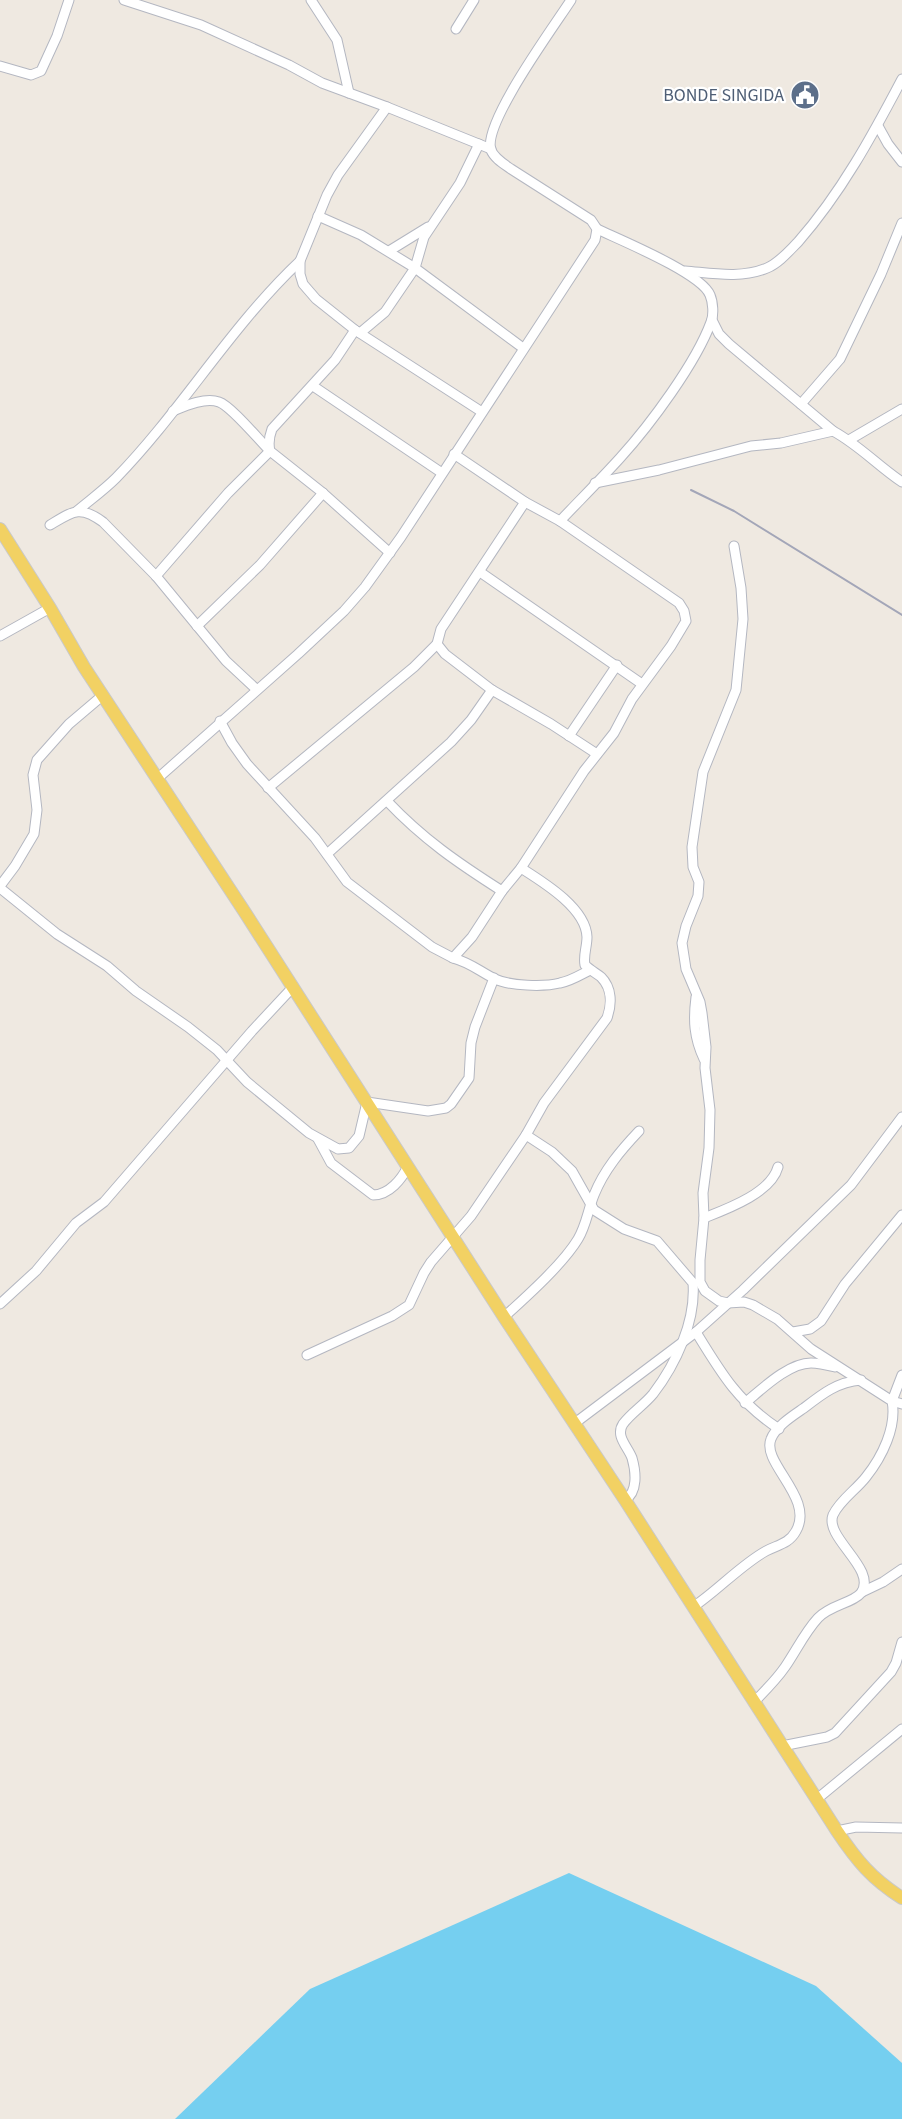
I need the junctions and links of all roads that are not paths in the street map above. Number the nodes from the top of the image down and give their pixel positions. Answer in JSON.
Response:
{"nodes":[{"id":1,"x":69,"y":0,"type":"edge"},
{"id":2,"x":124,"y":0,"type":"edge"},
{"id":3,"x":311,"y":0,"type":"edge"},
{"id":4,"x":474,"y":0,"type":"edge"},
{"id":5,"x":571,"y":0,"type":"edge"},
{"id":6,"x":456,"y":29,"type":"dead end"},
{"id":7,"x":0,"y":66,"type":"edge"},
{"id":8,"x":902,"y":79,"type":"edge"},
{"id":9,"x":349,"y":93,"type":"junction"},
{"id":10,"x":387,"y":107,"type":"junction"},
{"id":11,"x":878,"y":126,"type":"junction"},
{"id":12,"x":479,"y":144,"type":"junction"},
{"id":13,"x":491,"y":149,"type":"junction"},
{"id":14,"x":902,"y":162,"type":"edge"},
{"id":15,"x":318,"y":216,"type":"junction"},
{"id":16,"x":902,"y":223,"type":"edge"},
{"id":17,"x":431,"y":225,"type":"junction"},
{"id":18,"x":597,"y":229,"type":"junction"},
{"id":19,"x":389,"y":251,"type":"junction"},
{"id":20,"x":300,"y":261,"type":"junction"},
{"id":21,"x":416,"y":268,"type":"junction"},
{"id":22,"x":685,"y":272,"type":"junction"},
{"id":23,"x":712,"y":320,"type":"junction"},
{"id":24,"x":358,"y":331,"type":"junction"},
{"id":25,"x":523,"y":348,"type":"junction"},
{"id":26,"x":313,"y":386,"type":"junction"},
{"id":27,"x":801,"y":404,"type":"junction"},
{"id":28,"x":902,"y":409,"type":"edge"},
{"id":29,"x":170,"y":412,"type":"junction"},
{"id":30,"x":482,"y":412,"type":"junction"},
{"id":31,"x":833,"y":431,"type":"junction"},
{"id":32,"x":849,"y":440,"type":"junction"},
{"id":33,"x":270,"y":452,"type":"junction"},
{"id":34,"x":454,"y":454,"type":"junction"},
{"id":35,"x":442,"y":473,"type":"junction"},
{"id":36,"x":902,"y":482,"type":"edge"},
{"id":37,"x":595,"y":483,"type":"junction"},
{"id":38,"x":323,"y":493,"type":"junction"},
{"id":39,"x":525,"y":502,"type":"junction"},
{"id":40,"x":77,"y":511,"type":"junction"},
{"id":41,"x":560,"y":521,"type":"junction"},
{"id":42,"x":50,"y":525,"type":"dead end"},
{"id":43,"x":0,"y":529,"type":"edge"},
{"id":44,"x":734,"y":546,"type":"dead end"},
{"id":45,"x":390,"y":553,"type":"junction"},
{"id":46,"x":480,"y":572,"type":"junction"},
{"id":47,"x":156,"y":576,"type":"junction"},
{"id":48,"x":50,"y":608,"type":"junction"},
{"id":49,"x":197,"y":626,"type":"junction"},
{"id":50,"x":0,"y":635,"type":"edge"},
{"id":51,"x":436,"y":644,"type":"junction"},
{"id":52,"x":617,"y":665,"type":"junction"},
{"id":53,"x":642,"y":684,"type":"junction"},
{"id":54,"x":256,"y":689,"type":"junction"},
{"id":55,"x":492,"y":690,"type":"junction"},
{"id":56,"x":102,"y":696,"type":"junction"},
{"id":57,"x":220,"y":721,"type":"junction"},
{"id":58,"x":570,"y":736,"type":"junction"},
{"id":59,"x":597,"y":754,"type":"junction"},
{"id":60,"x":157,"y":780,"type":"junction"},
{"id":61,"x":268,"y":788,"type":"junction"},
{"id":62,"x":387,"y":801,"type":"junction"},
{"id":63,"x":327,"y":854,"type":"junction"},
{"id":64,"x":521,"y":868,"type":"junction"},
{"id":65,"x":0,"y":887,"type":"edge"},
{"id":66,"x":502,"y":891,"type":"junction"},
{"id":67,"x":453,"y":958,"type":"junction"},
{"id":68,"x":590,"y":970,"type":"junction"},
{"id":69,"x":494,"y":978,"type":"junction"},
{"id":70,"x":293,"y":987,"type":"junction"},
{"id":71,"x":226,"y":1060,"type":"junction"},
{"id":72,"x":367,"y":1102,"type":"junction"},
{"id":73,"x":902,"y":1117,"type":"edge"},
{"id":74,"x":639,"y":1131,"type":"dead end"},
{"id":75,"x":526,"y":1135,"type":"junction"},
{"id":76,"x":318,"y":1139,"type":"junction"},
{"id":77,"x":408,"y":1166,"type":"junction"},
{"id":78,"x":778,"y":1167,"type":"dead end"},
{"id":79,"x":590,"y":1205,"type":"junction"},
{"id":80,"x":902,"y":1215,"type":"edge"},
{"id":81,"x":704,"y":1218,"type":"junction"},
{"id":82,"x":453,"y":1237,"type":"junction"},
{"id":83,"x":728,"y":1303,"type":"junction"},
{"id":84,"x":0,"y":1304,"type":"edge"},
{"id":85,"x":504,"y":1317,"type":"junction"},
{"id":86,"x":696,"y":1332,"type":"junction"},
{"id":87,"x":793,"y":1332,"type":"junction"},
{"id":88,"x":680,"y":1344,"type":"junction"},
{"id":89,"x":307,"y":1355,"type":"dead end"},
{"id":90,"x":846,"y":1370,"type":"junction"},
{"id":91,"x":902,"y":1375,"type":"edge"},
{"id":92,"x":861,"y":1380,"type":"junction"},
{"id":93,"x":897,"y":1403,"type":"edge"},
{"id":94,"x":745,"y":1404,"type":"junction"},
{"id":95,"x":574,"y":1423,"type":"junction"},
{"id":96,"x":779,"y":1428,"type":"junction"},
{"id":97,"x":625,"y":1500,"type":"junction"},
{"id":98,"x":902,"y":1569,"type":"edge"},
{"id":99,"x":862,"y":1592,"type":"junction"},
{"id":100,"x":693,"y":1607,"type":"junction"},
{"id":101,"x":902,"y":1642,"type":"edge"},
{"id":102,"x":754,"y":1702,"type":"junction"},
{"id":103,"x":902,"y":1729,"type":"edge"},
{"id":104,"x":782,"y":1746,"type":"junction"},
{"id":105,"x":816,"y":1799,"type":"junction"},
{"id":106,"x":902,"y":1828,"type":"edge"},
{"id":107,"x":837,"y":1831,"type":"junction"},
{"id":108,"x":902,"y":1898,"type":"edge"}],
"edges":[{"from":1,"to":7,"type":"street"},
{"from":2,"to":9,"type":"street"},
{"from":3,"to":9,"type":"street"},
{"from":4,"to":6,"type":"street"},
{"from":5,"to":13,"type":"street"},
{"from":8,"to":11,"type":"street"},
{"from":9,"to":10,"type":"street"},
{"from":10,"to":12,"type":"street"},
{"from":10,"to":15,"type":"street"},
{"from":11,"to":14,"type":"street"},
{"from":11,"to":22,"type":"street"},
{"from":12,"to":13,"type":"street"},
{"from":12,"to":17,"type":"street"},
{"from":13,"to":18,"type":"street"},
{"from":15,"to":19,"type":"street"},
{"from":15,"to":20,"type":"street"},
{"from":16,"to":27,"type":"street"},
{"from":17,"to":19,"type":"street"},
{"from":17,"to":21,"type":"street"},
{"from":18,"to":22,"type":"street"},
{"from":18,"to":25,"type":"street"},
{"from":19,"to":21,"type":"street"},
{"from":20,"to":24,"type":"street"},
{"from":20,"to":29,"type":"street"},
{"from":21,"to":24,"type":"street"},
{"from":21,"to":25,"type":"street"},
{"from":22,"to":23,"type":"street"},
{"from":23,"to":27,"type":"street"},
{"from":23,"to":37,"type":"street"},
{"from":24,"to":26,"type":"street"},
{"from":24,"to":30,"type":"street"},
{"from":25,"to":30,"type":"street"},
{"from":26,"to":33,"type":"street"},
{"from":26,"to":35,"type":"street"},
{"from":27,"to":31,"type":"street"},
{"from":28,"to":32,"type":"street"},
{"from":29,"to":33,"type":"street"},
{"from":29,"to":40,"type":"street"},
{"from":30,"to":34,"type":"street"},
{"from":31,"to":32,"type":"street"},
{"from":31,"to":37,"type":"street"},
{"from":32,"to":36,"type":"street"},
{"from":33,"to":38,"type":"street"},
{"from":33,"to":47,"type":"street"},
{"from":34,"to":35,"type":"street"},
{"from":34,"to":39,"type":"street"},
{"from":35,"to":45,"type":"street"},
{"from":37,"to":41,"type":"street"},
{"from":38,"to":45,"type":"street"},
{"from":38,"to":49,"type":"street"},
{"from":39,"to":41,"type":"street"},
{"from":39,"to":46,"type":"street"},
{"from":40,"to":42,"type":"street"},
{"from":40,"to":47,"type":"street"},
{"from":41,"to":53,"type":"street"},
{"from":43,"to":48,"type":"main road"},
{"from":44,"to":81,"type":"street"},
{"from":45,"to":54,"type":"street"},
{"from":46,"to":51,"type":"street"},
{"from":46,"to":52,"type":"street"},
{"from":47,"to":49,"type":"street"},
{"from":48,"to":50,"type":"street"},
{"from":48,"to":56,"type":"main road"},
{"from":49,"to":54,"type":"street"},
{"from":51,"to":55,"type":"street"},
{"from":51,"to":61,"type":"street"},
{"from":52,"to":53,"type":"street"},
{"from":52,"to":58,"type":"street"},
{"from":53,"to":59,"type":"street"},
{"from":54,"to":57,"type":"street"},
{"from":55,"to":58,"type":"street"},
{"from":55,"to":62,"type":"street"},
{"from":56,"to":60,"type":"main road"},
{"from":56,"to":65,"type":"street"},
{"from":57,"to":60,"type":"street"},
{"from":57,"to":61,"type":"street"},
{"from":58,"to":59,"type":"street"},
{"from":59,"to":64,"type":"street"},
{"from":60,"to":70,"type":"main road"},
{"from":61,"to":63,"type":"street"},
{"from":62,"to":63,"type":"street"},
{"from":62,"to":66,"type":"street"},
{"from":63,"to":67,"type":"street"},
{"from":64,"to":66,"type":"street"},
{"from":64,"to":68,"type":"street"},
{"from":65,"to":71,"type":"street"},
{"from":66,"to":67,"type":"street"},
{"from":67,"to":69,"type":"street"},
{"from":68,"to":69,"type":"street"},
{"from":68,"to":75,"type":"street"},
{"from":69,"to":72,"type":"street"},
{"from":70,"to":71,"type":"street"},
{"from":70,"to":72,"type":"main road"},
{"from":71,"to":76,"type":"street"},
{"from":71,"to":84,"type":"street"},
{"from":72,"to":76,"type":"street"},
{"from":72,"to":77,"type":"main road"},
{"from":73,"to":83,"type":"street"},
{"from":74,"to":79,"type":"street"},
{"from":75,"to":79,"type":"street"},
{"from":75,"to":82,"type":"street"},
{"from":76,"to":77,"type":"street"},
{"from":77,"to":82,"type":"main road"},
{"from":78,"to":81,"type":"street"},
{"from":79,"to":85,"type":"street"},
{"from":79,"to":88,"type":"street"},
{"from":80,"to":87,"type":"street"},
{"from":81,"to":83,"type":"street"},
{"from":82,"to":85,"type":"main road"},
{"from":82,"to":89,"type":"street"},
{"from":83,"to":86,"type":"street"},
{"from":83,"to":87,"type":"street"},
{"from":85,"to":95,"type":"main road"},
{"from":86,"to":88,"type":"street"},
{"from":86,"to":94,"type":"street"},
{"from":87,"to":90,"type":"street"},
{"from":88,"to":95,"type":"street"},
{"from":88,"to":97,"type":"street"},
{"from":90,"to":92,"type":"street"},
{"from":90,"to":94,"type":"street"},
{"from":91,"to":93,"type":"street"},
{"from":92,"to":93,"type":"street"},
{"from":92,"to":96,"type":"street"},
{"from":93,"to":99,"type":"street"},
{"from":94,"to":96,"type":"street"},
{"from":95,"to":97,"type":"main road"},
{"from":96,"to":100,"type":"street"},
{"from":97,"to":100,"type":"main road"},
{"from":98,"to":99,"type":"street"},
{"from":99,"to":102,"type":"street"},
{"from":100,"to":102,"type":"main road"},
{"from":101,"to":104,"type":"street"},
{"from":102,"to":104,"type":"main road"},
{"from":103,"to":105,"type":"street"},
{"from":104,"to":105,"type":"main road"},
{"from":105,"to":107,"type":"main road"},
{"from":106,"to":107,"type":"street"},
{"from":107,"to":108,"type":"main road"}]}
